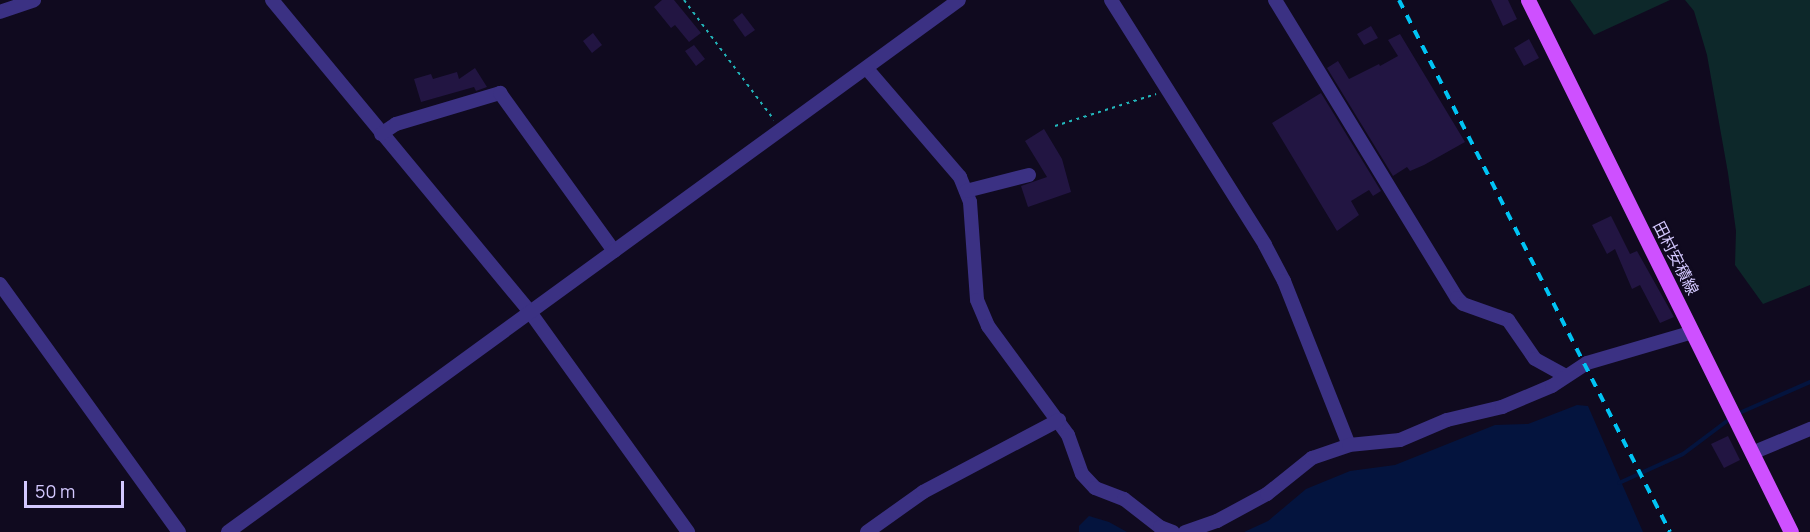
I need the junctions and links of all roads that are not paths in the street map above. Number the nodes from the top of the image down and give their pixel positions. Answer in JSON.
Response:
{"nodes":[{"id":1,"x":34,"y":0,"type":"edge"},
{"id":2,"x":272,"y":0,"type":"edge"},
{"id":3,"x":959,"y":0,"type":"edge"},
{"id":4,"x":1111,"y":0,"type":"edge"},
{"id":5,"x":1275,"y":0,"type":"edge"},
{"id":6,"x":1528,"y":0,"type":"edge"},
{"id":7,"x":941,"y":5,"type":"edge"},
{"id":8,"x":0,"y":12,"type":"edge"},
{"id":9,"x":868,"y":70,"type":"junction"},
{"id":10,"x":381,"y":134,"type":"junction"},
{"id":11,"x":1029,"y":175,"type":"dead end"},
{"id":12,"x":966,"y":191,"type":"junction"},
{"id":13,"x":614,"y":251,"type":"junction"},
{"id":14,"x":0,"y":284,"type":"edge"},
{"id":15,"x":530,"y":312,"type":"junction"},
{"id":16,"x":1693,"y":332,"type":"junction"},
{"id":17,"x":1566,"y":376,"type":"junction"},
{"id":18,"x":1059,"y":420,"type":"junction"},
{"id":19,"x":1810,"y":429,"type":"edge"},
{"id":20,"x":1349,"y":445,"type":"junction"},
{"id":21,"x":1752,"y":453,"type":"junction"},
{"id":22,"x":179,"y":532,"type":"edge"},
{"id":23,"x":228,"y":532,"type":"edge"},
{"id":24,"x":688,"y":532,"type":"edge"},
{"id":25,"x":867,"y":532,"type":"edge"},
{"id":26,"x":1173,"y":532,"type":"edge"},
{"id":27,"x":1185,"y":532,"type":"edge"},
{"id":28,"x":1791,"y":532,"type":"edge"}],
"edges":[{"from":1,"to":8,"type":"street"},
{"from":2,"to":10,"type":"street"},
{"from":3,"to":7,"type":"street"},
{"from":4,"to":20,"type":"street"},
{"from":5,"to":17,"type":"street"},
{"from":6,"to":16,"type":"main road","name":"田村安積線"},
{"from":7,"to":9,"type":"street"},
{"from":9,"to":12,"type":"street"},
{"from":9,"to":13,"type":"street"},
{"from":10,"to":13,"type":"street"},
{"from":10,"to":15,"type":"street"},
{"from":11,"to":12,"type":"street"},
{"from":12,"to":18,"type":"street"},
{"from":13,"to":15,"type":"street"},
{"from":14,"to":22,"type":"street"},
{"from":15,"to":23,"type":"street"},
{"from":15,"to":24,"type":"street"},
{"from":16,"to":17,"type":"street"},
{"from":16,"to":21,"type":"main road","name":"田村安積線"},
{"from":17,"to":20,"type":"street"},
{"from":18,"to":25,"type":"street"},
{"from":18,"to":26,"type":"street"},
{"from":19,"to":21,"type":"street"},
{"from":20,"to":27,"type":"street"},
{"from":21,"to":28,"type":"main road","name":"田村安積線"}]}
